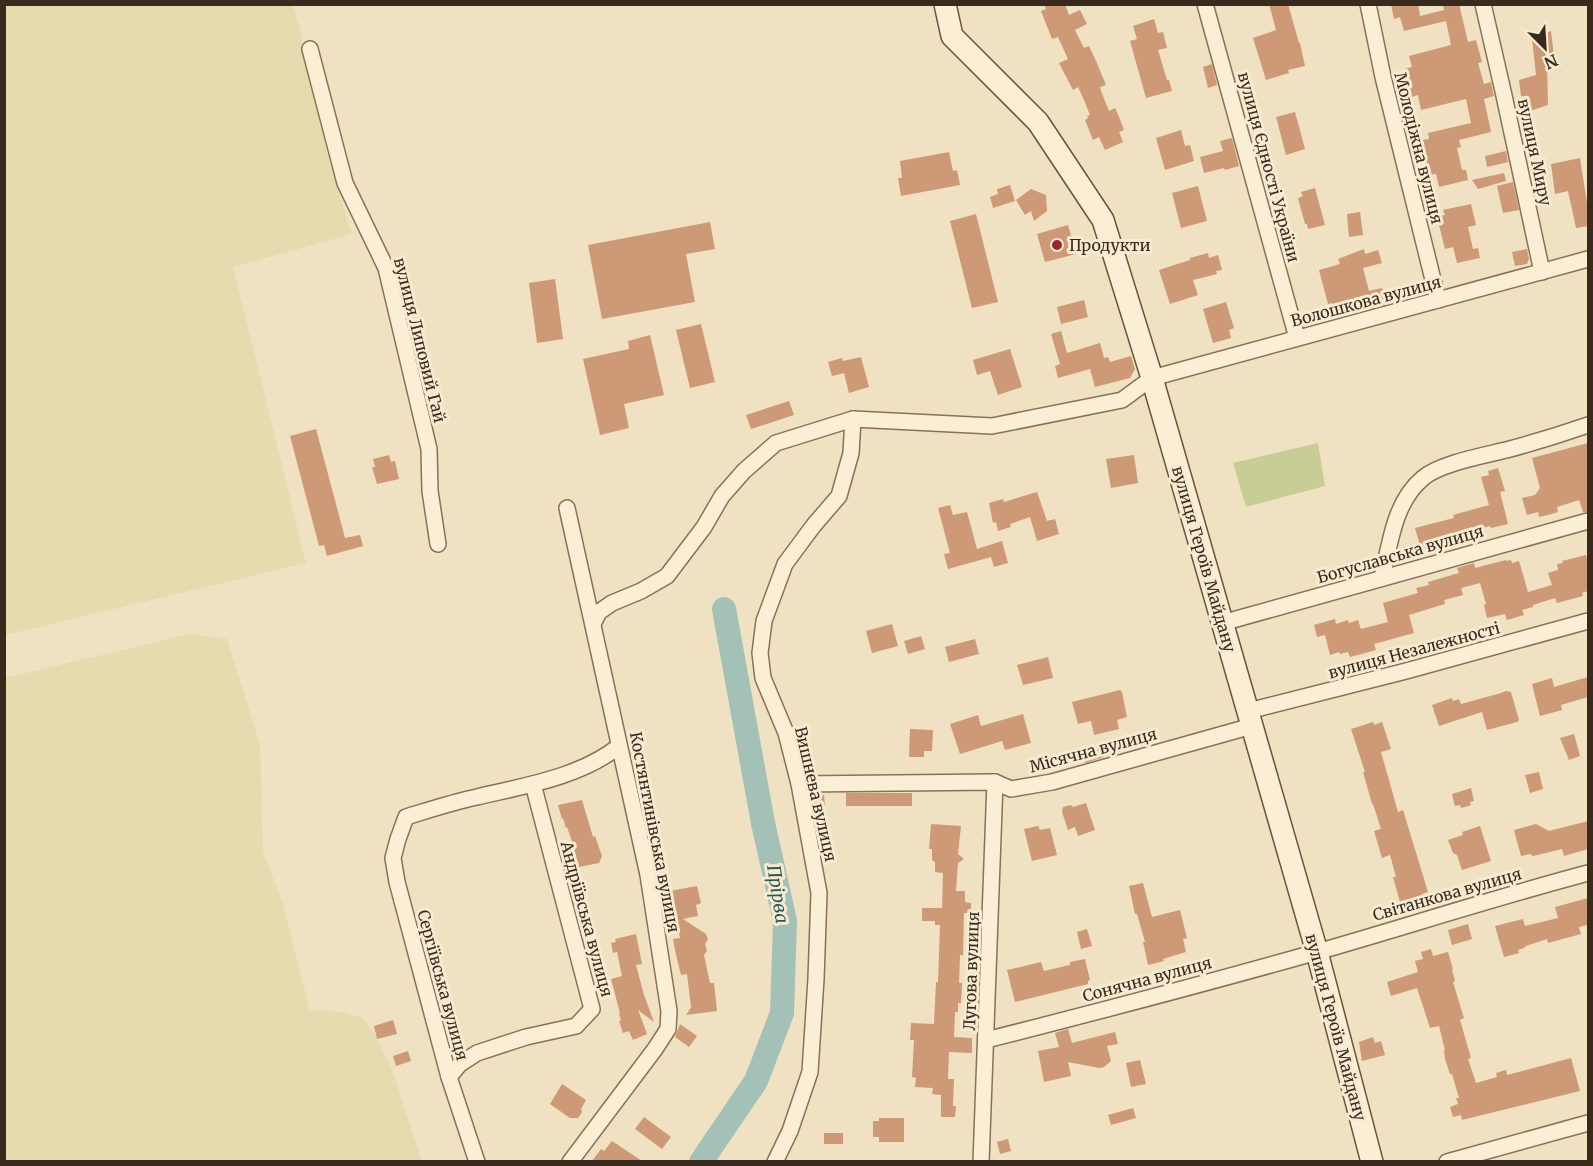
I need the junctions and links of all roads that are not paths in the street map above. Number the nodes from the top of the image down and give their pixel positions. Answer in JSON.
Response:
{"nodes":[{"id":1,"x":945,"y":4,"type":"edge"},
{"id":2,"x":1205,"y":4,"type":"edge"},
{"id":3,"x":1368,"y":4,"type":"edge"},
{"id":4,"x":1483,"y":4,"type":"edge"},
{"id":5,"x":310,"y":49,"type":"dead end"},
{"id":6,"x":1587,"y":264,"type":"edge"},
{"id":7,"x":1542,"y":272,"type":"junction"},
{"id":8,"x":1438,"y":300,"type":"junction"},
{"id":9,"x":1297,"y":338,"type":"junction"},
{"id":10,"x":1152,"y":378,"type":"junction"},
{"id":11,"x":854,"y":419,"type":"junction"},
{"id":12,"x":1588,"y":425,"type":"edge"},
{"id":13,"x":567,"y":508,"type":"dead end"},
{"id":14,"x":1588,"y":521,"type":"edge"},
{"id":15,"x":438,"y":544,"type":"dead end"},
{"id":16,"x":1382,"y":578,"type":"junction"},
{"id":17,"x":1588,"y":621,"type":"edge"},
{"id":18,"x":1222,"y":623,"type":"junction"},
{"id":19,"x":593,"y":624,"type":"junction"},
{"id":20,"x":1250,"y":719,"type":"junction"},
{"id":21,"x":619,"y":746,"type":"junction"},
{"id":22,"x":995,"y":782,"type":"junction"},
{"id":23,"x":533,"y":784,"type":"junction"},
{"id":24,"x":799,"y":784,"type":"junction"},
{"id":25,"x":1588,"y":873,"type":"edge"},
{"id":26,"x":1317,"y":952,"type":"junction"},
{"id":27,"x":986,"y":1040,"type":"junction"},
{"id":28,"x":449,"y":1077,"type":"junction"},
{"id":29,"x":1588,"y":1123,"type":"edge"},
{"id":30,"x":477,"y":1161,"type":"edge"},
{"id":31,"x":570,"y":1161,"type":"edge"},
{"id":32,"x":775,"y":1161,"type":"edge"},
{"id":33,"x":981,"y":1161,"type":"edge"},
{"id":34,"x":1372,"y":1161,"type":"edge"},
{"id":35,"x":1447,"y":1161,"type":"edge"}],
"edges":[{"from":1,"to":10,"type":"street","name":"вулиця Героїв Майдану"},
{"from":2,"to":9,"type":"street","name":"вулиця Єдності України"},
{"from":3,"to":8,"type":"street","name":"Молодіжна вулиця"},
{"from":4,"to":7,"type":"street","name":"вулиця Миру"},
{"from":5,"to":15,"type":"street","name":"вулиця Липовий Гай"},
{"from":6,"to":7,"type":"street","name":"Волошкова вулиця"},
{"from":7,"to":8,"type":"street","name":"Волошкова вулиця"},
{"from":8,"to":9,"type":"street","name":"Волошкова вулиця"},
{"from":9,"to":10,"type":"street","name":"Волошкова вулиця"},
{"from":10,"to":11,"type":"street"},
{"from":10,"to":18,"type":"street","name":"вулиця Героїв Майдану"},
{"from":11,"to":19,"type":"street"},
{"from":11,"to":24,"type":"street","name":"Вишнева вулиця"},
{"from":12,"to":16,"type":"street"},
{"from":13,"to":19,"type":"street","name":"Костянтинівська вулиця"},
{"from":14,"to":16,"type":"street","name":"Богуславська вулиця"},
{"from":16,"to":18,"type":"street","name":"Богуславська вулиця"},
{"from":17,"to":20,"type":"street","name":"вулиця Незалежності"},
{"from":18,"to":20,"type":"street","name":"вулиця Героїв Майдану"},
{"from":19,"to":21,"type":"street","name":"Костянтинівська вулиця"},
{"from":20,"to":22,"type":"street","name":"Місячна вулиця"},
{"from":20,"to":26,"type":"street","name":"вулиця Героїв Майдану"},
{"from":21,"to":23,"type":"street"},
{"from":21,"to":31,"type":"street","name":"Костянтинівська вулиця"},
{"from":22,"to":24,"type":"street","name":"Місячна вулиця"},
{"from":22,"to":27,"type":"street","name":"Лугова вулиця"},
{"from":23,"to":28,"type":"street","name":"Андріївська вулиця"},
{"from":23,"to":28,"type":"street","name":"Сергіївська вулиця"},
{"from":24,"to":32,"type":"street","name":"Вишнева вулиця"},
{"from":25,"to":26,"type":"street","name":"Світанкова вулиця"},
{"from":26,"to":27,"type":"street","name":"Сонячна вулиця"},
{"from":26,"to":34,"type":"street","name":"вулиця Героїв Майдану"},
{"from":27,"to":33,"type":"street","name":"Лугова вулиця"},
{"from":28,"to":30,"type":"street","name":"Сергіївська вулиця"},
{"from":29,"to":35,"type":"street"}]}
